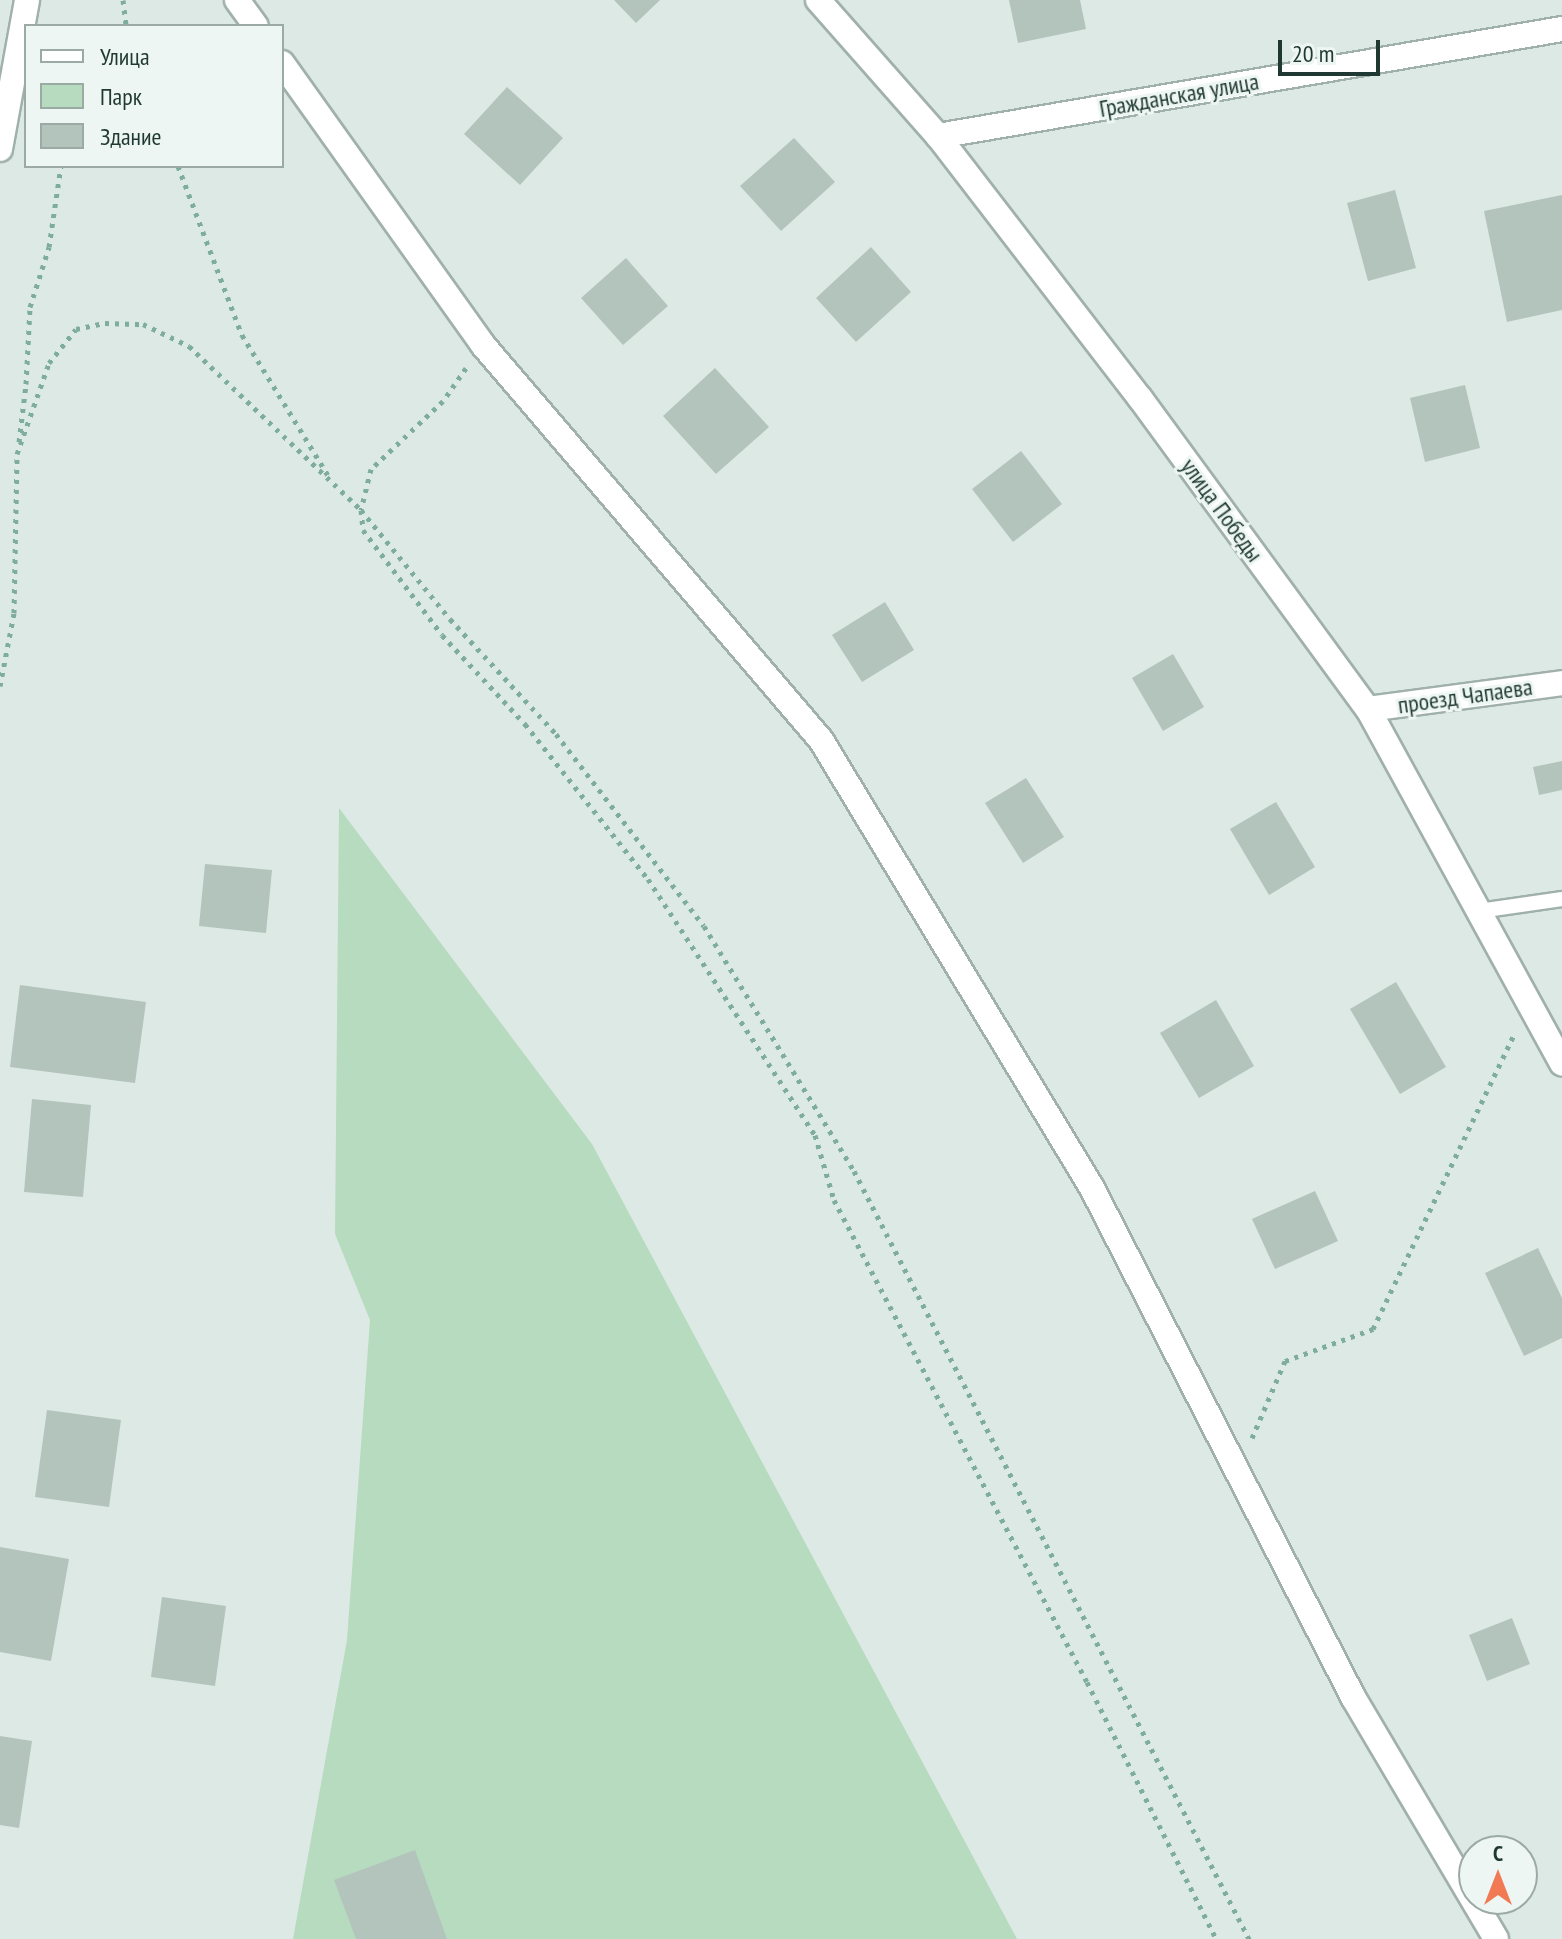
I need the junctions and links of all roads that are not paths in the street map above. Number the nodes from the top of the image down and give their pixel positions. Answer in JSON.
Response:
{"nodes":[{"id":1,"x":27,"y":0,"type":"edge"},
{"id":2,"x":237,"y":0,"type":"edge"},
{"id":3,"x":818,"y":0,"type":"edge"},
{"id":4,"x":255,"y":24,"type":"edge"},
{"id":5,"x":1562,"y":29,"type":"edge"},
{"id":6,"x":284,"y":66,"type":"edge"},
{"id":7,"x":938,"y":136,"type":"junction"},
{"id":8,"x":0,"y":149,"type":"edge"},
{"id":9,"x":1562,"y":683,"type":"edge"},
{"id":10,"x":1368,"y":709,"type":"junction"},
{"id":11,"x":1562,"y":899,"type":"edge"},
{"id":12,"x":1479,"y":911,"type":"junction"},
{"id":13,"x":1562,"y":1063,"type":"edge"},
{"id":14,"x":1496,"y":1939,"type":"edge"}],
"edges":[{"from":1,"to":8,"type":"street"},
{"from":2,"to":4,"type":"street"},
{"from":3,"to":7,"type":"street","name":"улица Победы"},
{"from":5,"to":7,"type":"street","name":"Гражданская улица"},
{"from":6,"to":14,"type":"street"},
{"from":7,"to":10,"type":"street","name":"улица Победы"},
{"from":9,"to":10,"type":"street","name":"проезд Чапаева"},
{"from":10,"to":12,"type":"street","name":"улица Победы"},
{"from":11,"to":12,"type":"lane"},
{"from":12,"to":13,"type":"street","name":"улица Победы"}]}
